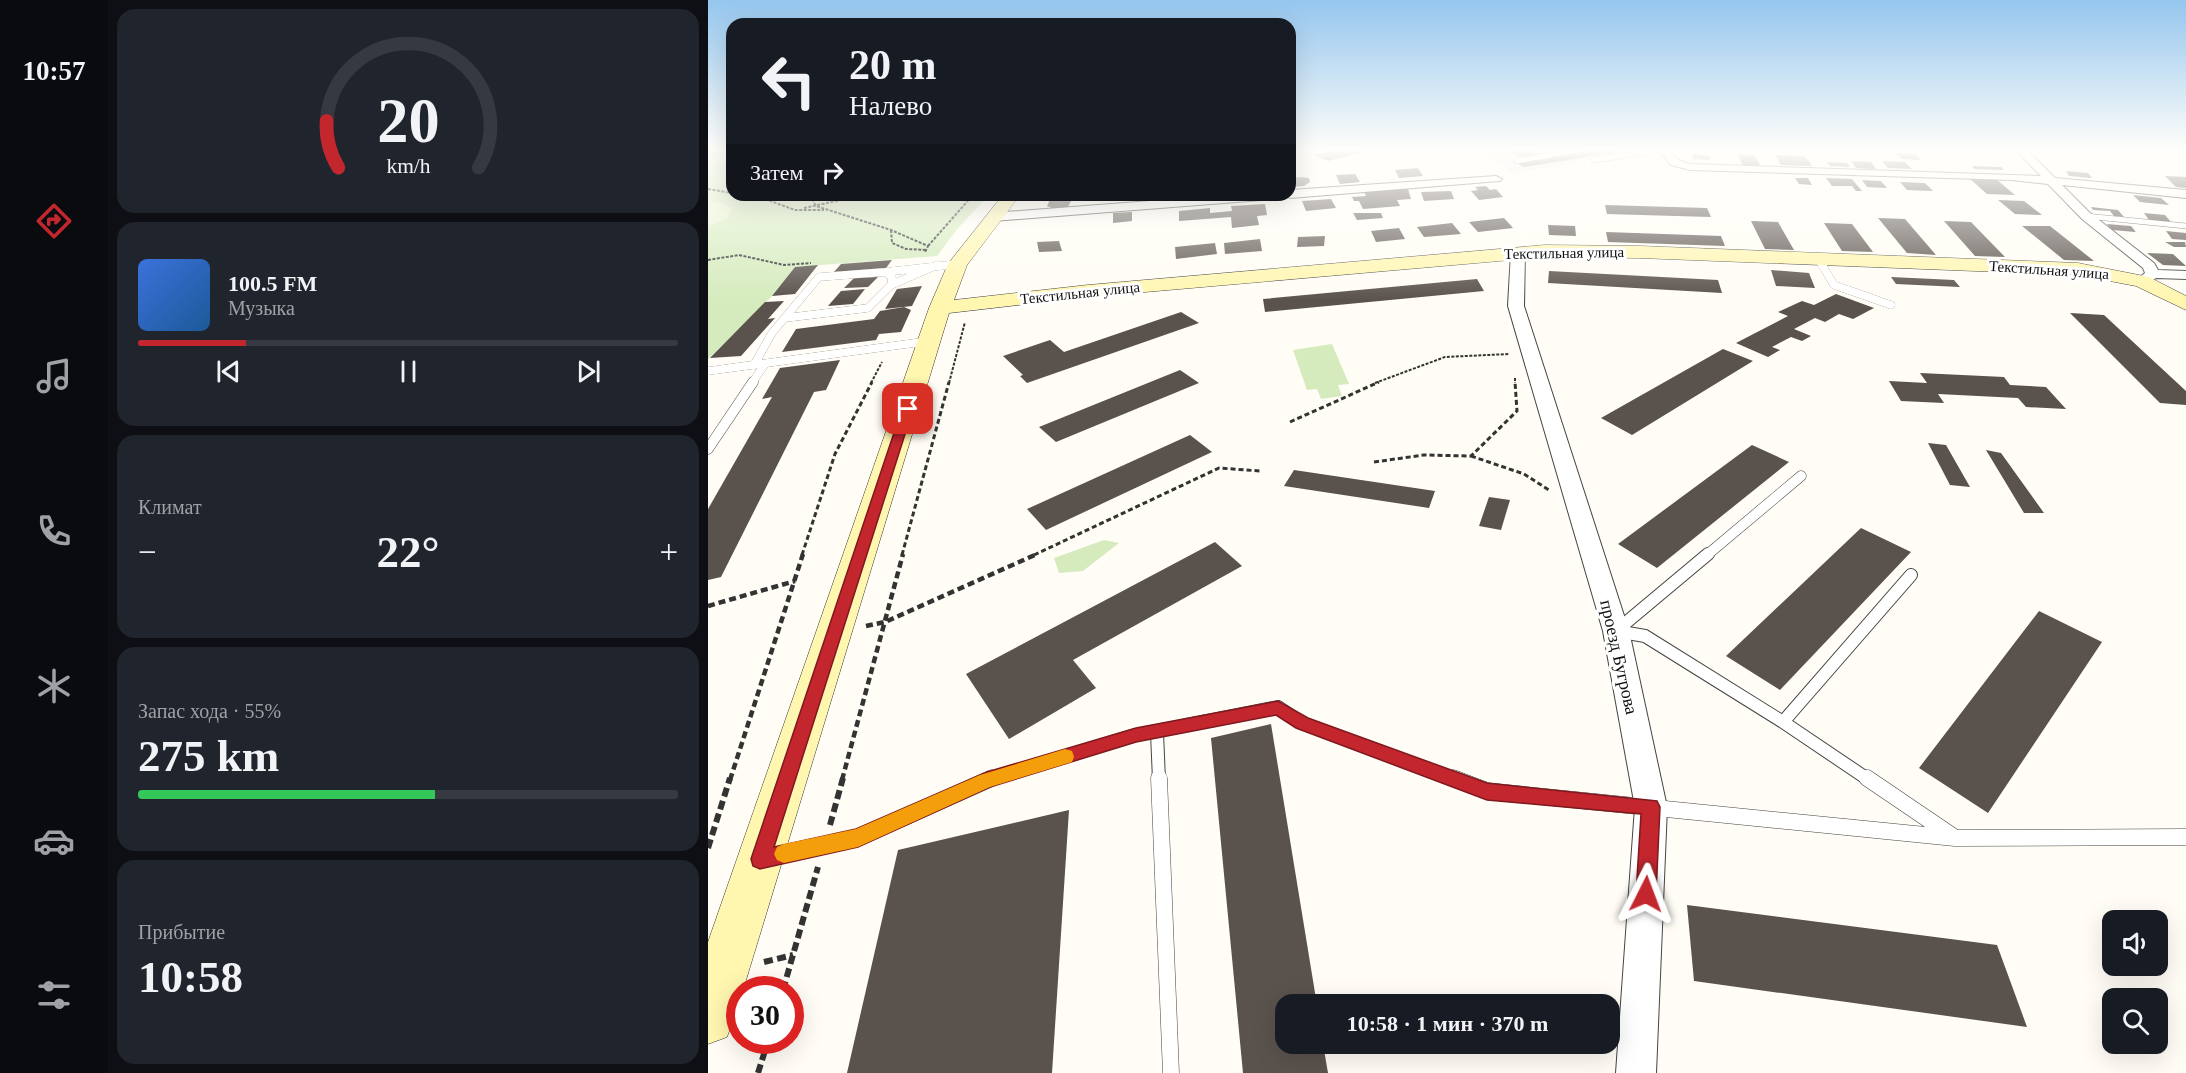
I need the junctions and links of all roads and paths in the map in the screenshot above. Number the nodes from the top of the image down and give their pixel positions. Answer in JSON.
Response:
{"nodes":[{"id":1,"x":2071,"y":200,"type":"edge"},
{"id":2,"x":774,"y":201,"type":"edge"},
{"id":3,"x":813,"y":201,"type":"edge"},
{"id":4,"x":838,"y":201,"type":"edge"},
{"id":5,"x":968,"y":201,"type":"edge"},
{"id":6,"x":1007,"y":201,"type":"edge"},
{"id":7,"x":1198,"y":201,"type":"edge"},
{"id":8,"x":816,"y":206,"type":"junction"},
{"id":9,"x":795,"y":210,"type":"junction"},
{"id":10,"x":829,"y":210,"type":"junction"},
{"id":11,"x":2086,"y":216,"type":"junction"},
{"id":12,"x":993,"y":217,"type":"junction"},
{"id":13,"x":2186,"y":226,"type":"edge"},
{"id":14,"x":891,"y":230,"type":"junction"},
{"id":15,"x":928,"y":248,"type":"junction"},
{"id":16,"x":1518,"y":252,"type":"junction"},
{"id":17,"x":739,"y":255,"type":"dead end"},
{"id":18,"x":921,"y":255,"type":"dead end"},
{"id":19,"x":1818,"y":258,"type":"junction"},
{"id":20,"x":708,"y":260,"type":"edge"},
{"id":21,"x":958,"y":264,"type":"junction"},
{"id":22,"x":937,"y":265,"type":"junction"},
{"id":23,"x":885,"y":272,"type":"junction"},
{"id":24,"x":2186,"y":275,"type":"edge"},
{"id":25,"x":2147,"y":278,"type":"junction"},
{"id":26,"x":891,"y":285,"type":"junction"},
{"id":27,"x":2186,"y":304,"type":"edge"},
{"id":28,"x":1891,"y":305,"type":"dead end"},
{"id":29,"x":947,"y":317,"type":"junction"},
{"id":30,"x":785,"y":318,"type":"junction"},
{"id":31,"x":1506,"y":346,"type":"dead end"},
{"id":32,"x":890,"y":347,"type":"junction"},
{"id":33,"x":1509,"y":354,"type":"junction"},
{"id":34,"x":1512,"y":362,"type":"dead end"},
{"id":35,"x":765,"y":363,"type":"junction"},
{"id":36,"x":754,"y":365,"type":"junction"},
{"id":37,"x":1515,"y":369,"type":"dead end"},
{"id":38,"x":708,"y":371,"type":"edge"},
{"id":39,"x":1290,"y":422,"type":"dead end"},
{"id":40,"x":708,"y":449,"type":"edge"},
{"id":41,"x":1471,"y":456,"type":"junction"},
{"id":42,"x":1374,"y":462,"type":"dead end"},
{"id":43,"x":1260,"y":471,"type":"dead end"},
{"id":44,"x":1801,"y":476,"type":"dead end"},
{"id":45,"x":1557,"y":496,"type":"dead end"},
{"id":46,"x":1911,"y":575,"type":"dead end"},
{"id":47,"x":795,"y":581,"type":"junction"},
{"id":48,"x":708,"y":606,"type":"edge"},
{"id":49,"x":885,"y":622,"type":"junction"},
{"id":50,"x":1616,"y":631,"type":"junction"},
{"id":51,"x":834,"y":634,"type":"junction"},
{"id":52,"x":1783,"y":722,"type":"junction"},
{"id":53,"x":1157,"y":733,"type":"junction"},
{"id":54,"x":1650,"y":807,"type":"junction"},
{"id":55,"x":2186,"y":837,"type":"edge"},
{"id":56,"x":1955,"y":838,"type":"junction"},
{"id":57,"x":825,"y":843,"type":"junction"},
{"id":58,"x":708,"y":848,"type":"edge"},
{"id":59,"x":760,"y":859,"type":"junction"},
{"id":60,"x":787,"y":976,"type":"edge"},
{"id":61,"x":708,"y":1018,"type":"edge"},
{"id":62,"x":764,"y":1054,"type":"edge"},
{"id":63,"x":758,"y":1073,"type":"edge"},
{"id":64,"x":1171,"y":1073,"type":"edge"},
{"id":65,"x":1636,"y":1073,"type":"edge"}],
"edges":[{"from":1,"to":11,"type":"street"},
{"from":2,"to":9,"type":"path"},
{"from":3,"to":8,"type":"path"},
{"from":4,"to":8,"type":"path"},
{"from":5,"to":15,"type":"path"},
{"from":6,"to":12,"type":"street"},
{"from":7,"to":12,"type":"street"},
{"from":8,"to":9,"type":"path"},
{"from":8,"to":10,"type":"path"},
{"from":9,"to":10,"type":"path"},
{"from":10,"to":14,"type":"path"},
{"from":11,"to":13,"type":"lane"},
{"from":11,"to":25,"type":"street"},
{"from":12,"to":21,"type":"street"},
{"from":14,"to":15,"type":"path"},
{"from":14,"to":15,"type":"path"},
{"from":15,"to":18,"type":"path"},
{"from":16,"to":19,"type":"street","name":"Текстильная улица"},
{"from":16,"to":29,"type":"street","name":"Текстильная улица"},
{"from":16,"to":50,"type":"street","name":"проезд Бугрова"},
{"from":17,"to":20,"type":"path"},
{"from":19,"to":25,"type":"street","name":"Текстильная улица"},
{"from":19,"to":28,"type":"lane"},
{"from":21,"to":22,"type":"lane"},
{"from":21,"to":29,"type":"street"},
{"from":22,"to":23,"type":"lane"},
{"from":22,"to":26,"type":"lane"},
{"from":23,"to":26,"type":"lane"},
{"from":23,"to":30,"type":"lane"},
{"from":24,"to":25,"type":"street","name":"Текстильная улица"},
{"from":25,"to":27,"type":"street"},
{"from":26,"to":30,"type":"lane"},
{"from":29,"to":32,"type":"lane"},
{"from":29,"to":49,"type":"path"},
{"from":29,"to":51,"type":"street"},
{"from":30,"to":36,"type":"lane"},
{"from":31,"to":33,"type":"path"},
{"from":32,"to":35,"type":"lane"},
{"from":32,"to":47,"type":"path"},
{"from":33,"to":34,"type":"path"},
{"from":33,"to":39,"type":"path"},
{"from":35,"to":36,"type":"lane"},
{"from":35,"to":40,"type":"lane"},
{"from":36,"to":38,"type":"lane"},
{"from":37,"to":41,"type":"path"},
{"from":41,"to":42,"type":"path"},
{"from":41,"to":45,"type":"path"},
{"from":43,"to":49,"type":"path"},
{"from":44,"to":50,"type":"lane"},
{"from":46,"to":52,"type":"lane"},
{"from":47,"to":48,"type":"path"},
{"from":47,"to":58,"type":"path"},
{"from":49,"to":51,"type":"path"},
{"from":49,"to":57,"type":"path"},
{"from":50,"to":52,"type":"lane"},
{"from":50,"to":54,"type":"street","name":"проезд Бугрова"},
{"from":51,"to":59,"type":"street"},
{"from":52,"to":56,"type":"lane"},
{"from":53,"to":54,"type":"lane"},
{"from":53,"to":57,"type":"lane"},
{"from":53,"to":64,"type":"lane"},
{"from":54,"to":56,"type":"lane"},
{"from":54,"to":65,"type":"street","name":"проезд Бугрова"},
{"from":55,"to":56,"type":"lane"},
{"from":57,"to":59,"type":"lane"},
{"from":57,"to":60,"type":"path"},
{"from":59,"to":61,"type":"street"},
{"from":62,"to":63,"type":"path"}]}
